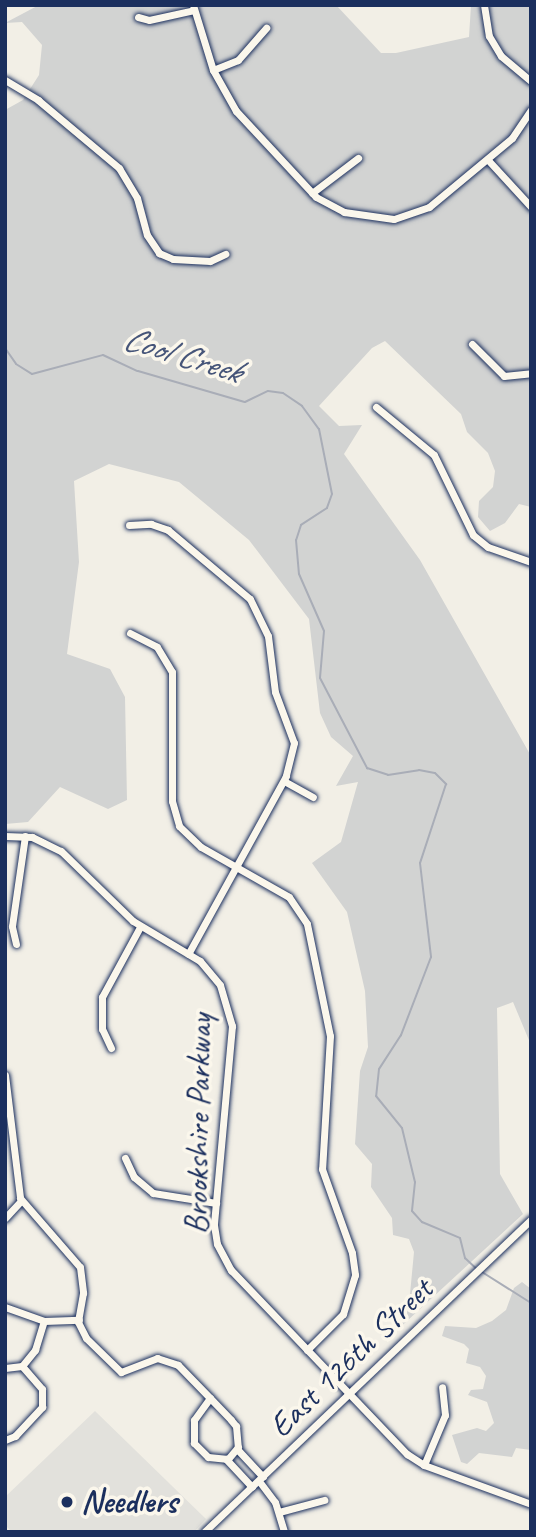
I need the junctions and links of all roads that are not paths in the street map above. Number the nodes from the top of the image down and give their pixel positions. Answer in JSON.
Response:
{"nodes":[{"id":1,"x":484,"y":5,"type":"edge"},
{"id":2,"x":194,"y":8,"type":"edge"},
{"id":3,"x":138,"y":17,"type":"dead end"},
{"id":4,"x":266,"y":28,"type":"dead end"},
{"id":5,"x":213,"y":70,"type":"junction"},
{"id":6,"x":5,"y":80,"type":"edge"},
{"id":7,"x":531,"y":81,"type":"edge"},
{"id":8,"x":531,"y":110,"type":"edge"},
{"id":9,"x":358,"y":158,"type":"dead end"},
{"id":10,"x":488,"y":160,"type":"junction"},
{"id":11,"x":312,"y":193,"type":"junction"},
{"id":12,"x":531,"y":206,"type":"edge"},
{"id":13,"x":225,"y":254,"type":"dead end"},
{"id":14,"x":472,"y":344,"type":"dead end"},
{"id":15,"x":531,"y":373,"type":"edge"},
{"id":16,"x":376,"y":407,"type":"dead end"},
{"id":17,"x":129,"y":525,"type":"dead end"},
{"id":18,"x":531,"y":562,"type":"edge"},
{"id":19,"x":130,"y":633,"type":"dead end"},
{"id":20,"x":284,"y":781,"type":"junction"},
{"id":21,"x":313,"y":797,"type":"dead end"},
{"id":22,"x":5,"y":836,"type":"edge"},
{"id":23,"x":25,"y":836,"type":"junction"},
{"id":24,"x":236,"y":867,"type":"junction"},
{"id":25,"x":140,"y":927,"type":"junction"},
{"id":26,"x":16,"y":944,"type":"dead end"},
{"id":27,"x":188,"y":954,"type":"junction"},
{"id":28,"x":111,"y":1048,"type":"dead end"},
{"id":29,"x":5,"y":1075,"type":"edge"},
{"id":30,"x":125,"y":1158,"type":"dead end"},
{"id":31,"x":21,"y":1201,"type":"junction"},
{"id":32,"x":216,"y":1203,"type":"junction"},
{"id":33,"x":5,"y":1217,"type":"edge"},
{"id":34,"x":531,"y":1219,"type":"edge"},
{"id":35,"x":5,"y":1307,"type":"edge"},
{"id":36,"x":79,"y":1320,"type":"junction"},
{"id":37,"x":44,"y":1321,"type":"junction"},
{"id":38,"x":307,"y":1350,"type":"junction"},
{"id":39,"x":22,"y":1366,"type":"junction"},
{"id":40,"x":5,"y":1368,"type":"edge"},
{"id":41,"x":442,"y":1387,"type":"dead end"},
{"id":42,"x":349,"y":1393,"type":"junction"},
{"id":43,"x":210,"y":1398,"type":"junction"},
{"id":44,"x":5,"y":1440,"type":"edge"},
{"id":45,"x":237,"y":1449,"type":"junction"},
{"id":46,"x":226,"y":1459,"type":"junction"},
{"id":47,"x":424,"y":1465,"type":"junction"},
{"id":48,"x":261,"y":1479,"type":"junction"},
{"id":49,"x":252,"y":1487,"type":"junction"},
{"id":50,"x":324,"y":1500,"type":"dead end"},
{"id":51,"x":531,"y":1504,"type":"edge"},
{"id":52,"x":279,"y":1512,"type":"junction"},
{"id":53,"x":204,"y":1532,"type":"edge"},
{"id":54,"x":284,"y":1532,"type":"edge"}],
"edges":[{"from":1,"to":7,"type":"street"},
{"from":2,"to":3,"type":"street"},
{"from":2,"to":5,"type":"street"},
{"from":4,"to":5,"type":"street"},
{"from":5,"to":11,"type":"street"},
{"from":6,"to":13,"type":"street"},
{"from":8,"to":10,"type":"street"},
{"from":9,"to":11,"type":"street"},
{"from":10,"to":11,"type":"street"},
{"from":10,"to":12,"type":"street"},
{"from":14,"to":15,"type":"street"},
{"from":16,"to":18,"type":"street"},
{"from":17,"to":20,"type":"street"},
{"from":19,"to":24,"type":"street"},
{"from":20,"to":21,"type":"street"},
{"from":20,"to":24,"type":"street"},
{"from":22,"to":23,"type":"street","name":"Brookshire Parkway"},
{"from":23,"to":25,"type":"street","name":"Brookshire Parkway"},
{"from":23,"to":26,"type":"street"},
{"from":24,"to":27,"type":"street"},
{"from":24,"to":38,"type":"street"},
{"from":25,"to":27,"type":"street","name":"Brookshire Parkway"},
{"from":25,"to":28,"type":"street"},
{"from":27,"to":32,"type":"street","name":"Brookshire Parkway"},
{"from":29,"to":31,"type":"street"},
{"from":30,"to":32,"type":"street"},
{"from":31,"to":33,"type":"street"},
{"from":31,"to":36,"type":"street"},
{"from":32,"to":38,"type":"street","name":"Brookshire Parkway"},
{"from":34,"to":42,"type":"street","name":"East 126th Street"},
{"from":35,"to":37,"type":"street"},
{"from":36,"to":37,"type":"street"},
{"from":36,"to":43,"type":"street"},
{"from":37,"to":39,"type":"street"},
{"from":38,"to":42,"type":"street","name":"Brookshire Parkway"},
{"from":39,"to":40,"type":"street"},
{"from":39,"to":44,"type":"street"},
{"from":41,"to":47,"type":"street"},
{"from":42,"to":47,"type":"street","name":"Brookshire Parkway"},
{"from":42,"to":48,"type":"street","name":"East 126th Street"},
{"from":43,"to":45,"type":"street"},
{"from":43,"to":46,"type":"street"},
{"from":45,"to":46,"type":"street"},
{"from":45,"to":48,"type":"street"},
{"from":46,"to":49,"type":"street"},
{"from":47,"to":51,"type":"street","name":"Brookshire Parkway"},
{"from":48,"to":49,"type":"street","name":"East 126th Street"},
{"from":48,"to":52,"type":"street"},
{"from":49,"to":53,"type":"street","name":"East 126th Street"},
{"from":50,"to":52,"type":"street"},
{"from":52,"to":54,"type":"street"}]}
